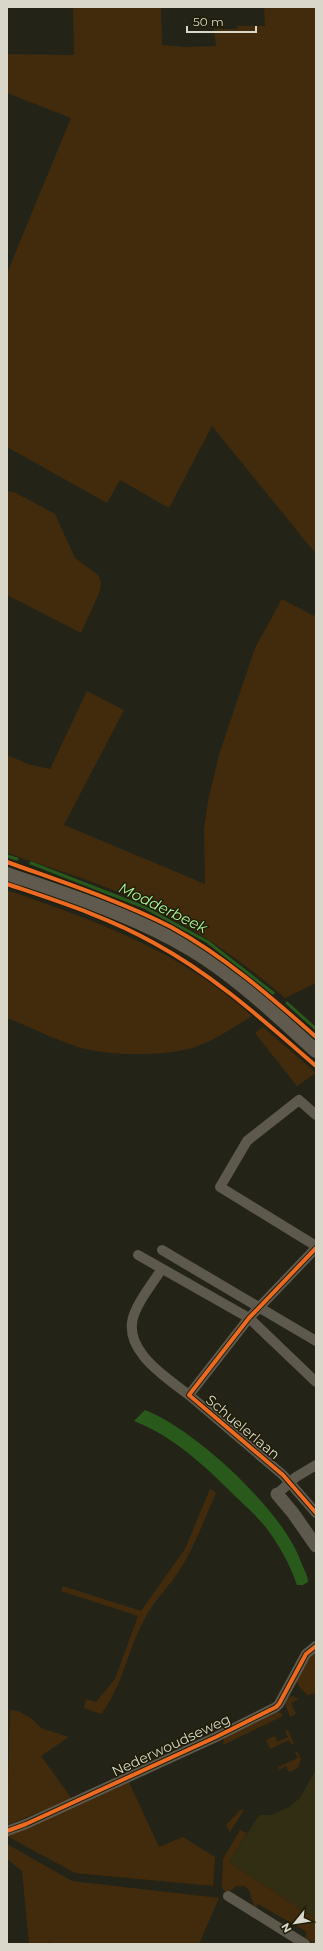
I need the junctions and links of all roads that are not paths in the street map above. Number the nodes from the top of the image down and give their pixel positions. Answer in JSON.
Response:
{"nodes":[{"id":1,"x":7,"y":874,"type":"edge"},
{"id":2,"x":316,"y":1051,"type":"edge"},
{"id":3,"x":316,"y":1114,"type":"edge"},
{"id":4,"x":316,"y":1247,"type":"edge"},
{"id":5,"x":162,"y":1250,"type":"dead end"},
{"id":6,"x":138,"y":1256,"type":"dead end"},
{"id":7,"x":161,"y":1270,"type":"junction"},
{"id":8,"x":259,"y":1307,"type":"junction"},
{"id":9,"x":249,"y":1318,"type":"junction"},
{"id":10,"x":316,"y":1341,"type":"edge"},
{"id":11,"x":316,"y":1382,"type":"edge"},
{"id":12,"x":189,"y":1395,"type":"junction"},
{"id":13,"x":316,"y":1465,"type":"edge"},
{"id":14,"x":290,"y":1482,"type":"junction"},
{"id":15,"x":277,"y":1494,"type":"joint"},
{"id":16,"x":316,"y":1513,"type":"edge"},
{"id":17,"x":316,"y":1546,"type":"edge"},
{"id":18,"x":316,"y":1646,"type":"edge"},
{"id":19,"x":7,"y":1830,"type":"edge"},
{"id":20,"x":228,"y":1896,"type":"dead end"},
{"id":21,"x":305,"y":1944,"type":"edge"}],
"edges":[{"from":1,"to":2,"type":"main road"},
{"from":3,"to":4,"type":"street"},
{"from":4,"to":8,"type":"street","name":"Schuelerlaan"},
{"from":5,"to":8,"type":"street"},
{"from":6,"to":7,"type":"street"},
{"from":7,"to":9,"type":"street"},
{"from":7,"to":12,"type":"street"},
{"from":8,"to":9,"type":"street","name":"Schuelerlaan"},
{"from":8,"to":10,"type":"street"},
{"from":9,"to":11,"type":"street"},
{"from":9,"to":12,"type":"street","name":"Schuelerlaan"},
{"from":12,"to":14,"type":"street","name":"Schuelerlaan"},
{"from":13,"to":14,"type":"street"},
{"from":14,"to":15,"type":"street"},
{"from":14,"to":16,"type":"street","name":"Schuelerlaan"},
{"from":15,"to":17,"type":"street"},
{"from":18,"to":19,"type":"street","name":"Nederwoudseweg"},
{"from":20,"to":21,"type":"street"}]}
